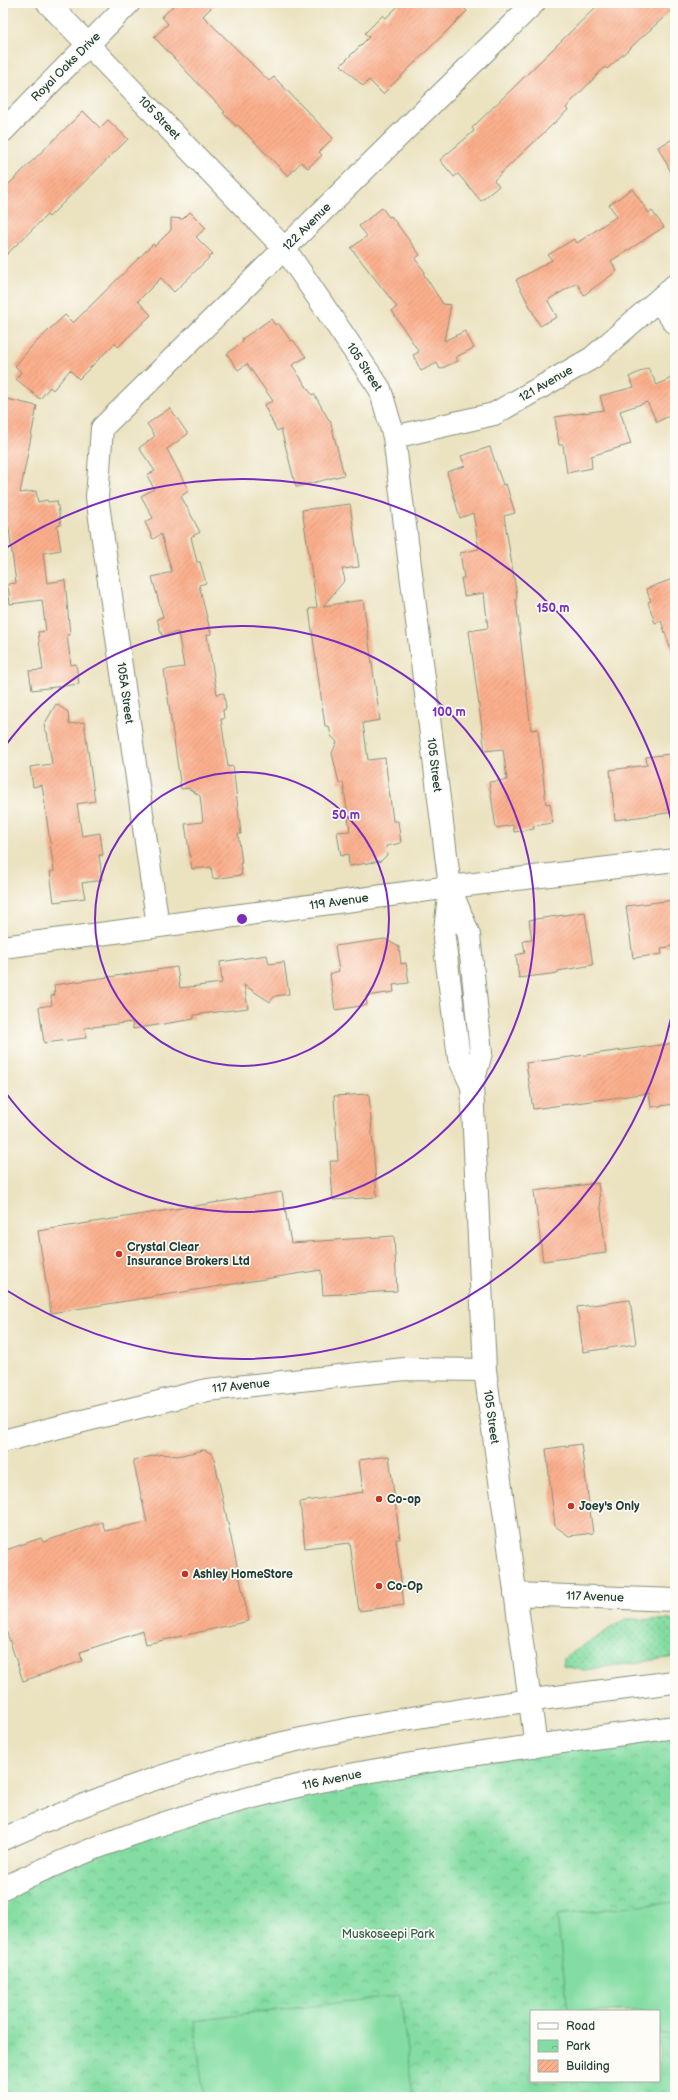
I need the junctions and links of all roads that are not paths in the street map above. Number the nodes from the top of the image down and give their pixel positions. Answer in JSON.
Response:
{"nodes":[{"id":1,"x":48,"y":3,"type":"edge"},
{"id":2,"x":129,"y":3,"type":"edge"},
{"id":3,"x":534,"y":3,"type":"edge"},
{"id":4,"x":88,"y":45,"type":"junction"},
{"id":5,"x":3,"y":131,"type":"edge"},
{"id":6,"x":285,"y":249,"type":"junction"},
{"id":7,"x":675,"y":285,"type":"edge"},
{"id":8,"x":658,"y":301,"type":"junction"},
{"id":9,"x":675,"y":323,"type":"edge"},
{"id":10,"x":394,"y":437,"type":"junction"},
{"id":11,"x":100,"y":460,"type":"joint"},
{"id":12,"x":675,"y":860,"type":"edge"},
{"id":13,"x":450,"y":887,"type":"junction"},
{"id":14,"x":158,"y":926,"type":"junction"},
{"id":15,"x":3,"y":947,"type":"edge"},
{"id":16,"x":484,"y":1370,"type":"junction"},
{"id":17,"x":3,"y":1440,"type":"edge"},
{"id":18,"x":514,"y":1594,"type":"junction"},
{"id":19,"x":675,"y":1600,"type":"edge"},
{"id":20,"x":675,"y":1682,"type":"edge"},
{"id":21,"x":529,"y":1701,"type":"junction"},
{"id":22,"x":675,"y":1727,"type":"edge"},
{"id":23,"x":536,"y":1746,"type":"junction"},
{"id":24,"x":3,"y":1839,"type":"edge"},
{"id":25,"x":3,"y":1888,"type":"edge"}],
"edges":[{"from":1,"to":4,"type":"street","name":"105 Street"},
{"from":2,"to":4,"type":"street","name":"Royal Oaks Drive"},
{"from":3,"to":6,"type":"street","name":"122 Avenue"},
{"from":4,"to":5,"type":"street","name":"Royal Oaks Drive"},
{"from":4,"to":6,"type":"street","name":"105 Street"},
{"from":6,"to":10,"type":"street","name":"105 Street"},
{"from":6,"to":11,"type":"street","name":"122 Avenue"},
{"from":7,"to":8,"type":"street","name":"121 Avenue"},
{"from":8,"to":9,"type":"street"},
{"from":8,"to":10,"type":"street","name":"121 Avenue"},
{"from":10,"to":13,"type":"street","name":"105 Street"},
{"from":11,"to":14,"type":"street","name":"105A Street"},
{"from":12,"to":13,"type":"street","name":"119 Avenue"},
{"from":13,"to":14,"type":"street","name":"119 Avenue"},
{"from":13,"to":16,"type":"street","name":"105 Street"},
{"from":14,"to":15,"type":"street","name":"119 Avenue"},
{"from":16,"to":17,"type":"street","name":"117 Avenue"},
{"from":16,"to":18,"type":"street","name":"105 Street"},
{"from":18,"to":19,"type":"street","name":"117 Avenue"},
{"from":18,"to":21,"type":"street","name":"105 Street"},
{"from":20,"to":21,"type":"street"},
{"from":21,"to":23,"type":"street","name":"105 Street"},
{"from":21,"to":24,"type":"street"},
{"from":22,"to":23,"type":"street","name":"116 Avenue"},
{"from":23,"to":25,"type":"street","name":"116 Avenue"}]}
